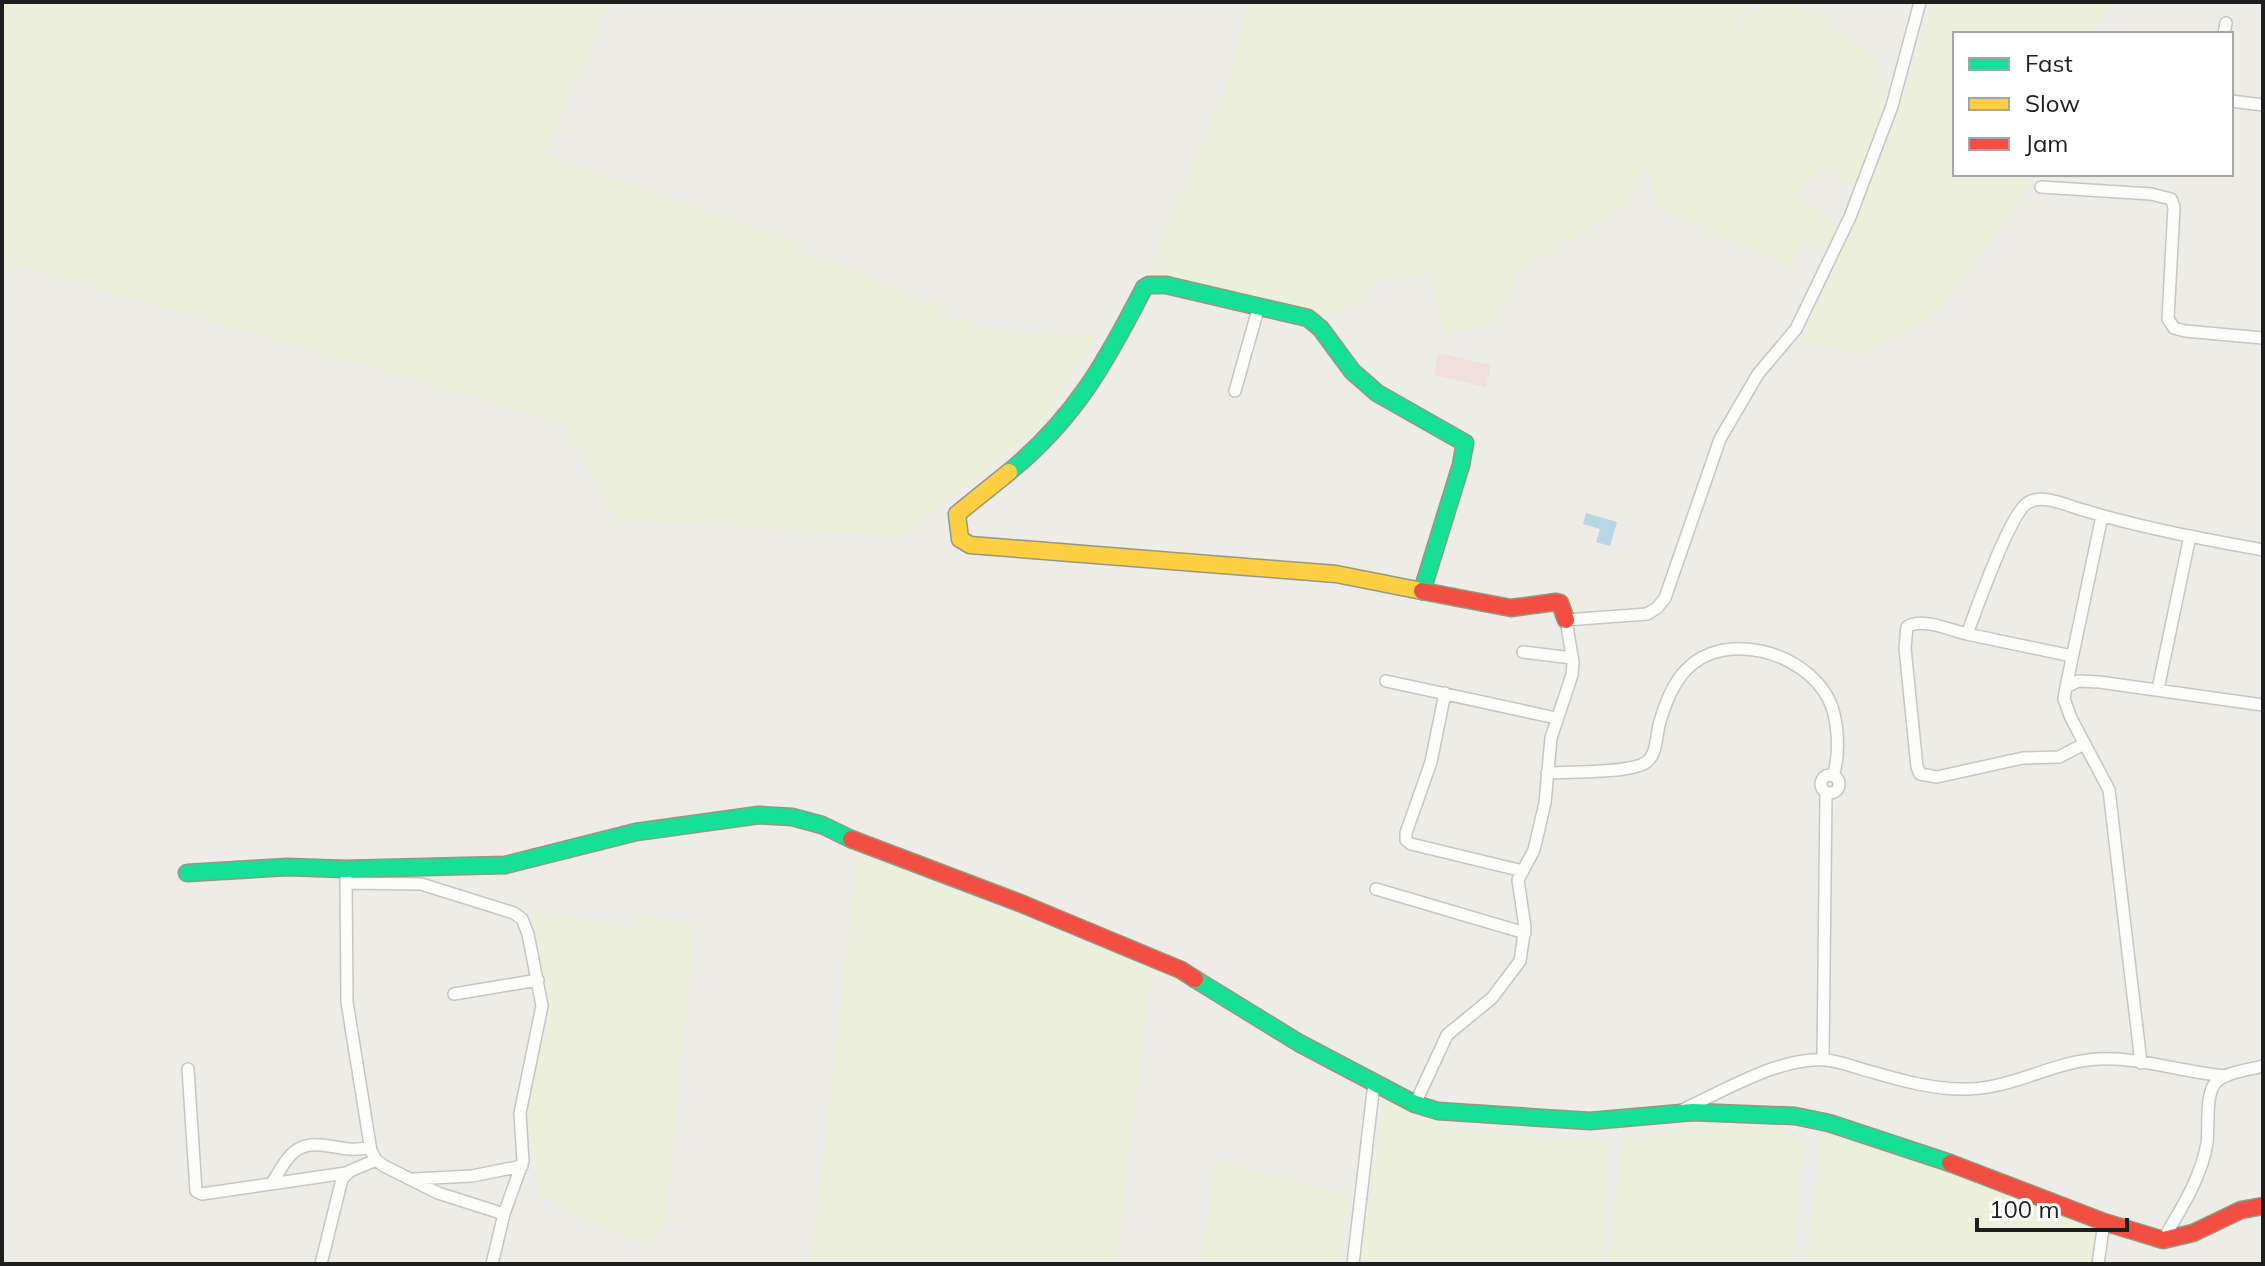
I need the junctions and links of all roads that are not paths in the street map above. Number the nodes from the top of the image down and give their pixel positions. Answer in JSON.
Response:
{"nodes":[{"id":1,"x":1920,"y":2,"type":"edge"},
{"id":2,"x":2233,"y":101,"type":"edge"},
{"id":3,"x":2263,"y":105,"type":"edge"},
{"id":4,"x":2041,"y":187,"type":"dead end"},
{"id":5,"x":1259,"y":306,"type":"junction"},
{"id":6,"x":2263,"y":338,"type":"edge"},
{"id":7,"x":1235,"y":391,"type":"dead end"},
{"id":8,"x":2102,"y":516,"type":"junction"},
{"id":9,"x":2190,"y":536,"type":"junction"},
{"id":10,"x":2263,"y":550,"type":"edge"},
{"id":11,"x":1422,"y":591,"type":"junction"},
{"id":12,"x":1566,"y":620,"type":"junction"},
{"id":13,"x":1967,"y":634,"type":"junction"},
{"id":14,"x":1523,"y":652,"type":"dead end"},
{"id":15,"x":2072,"y":656,"type":"junction"},
{"id":16,"x":1572,"y":658,"type":"junction"},
{"id":17,"x":1386,"y":681,"type":"dead end"},
{"id":18,"x":2066,"y":687,"type":"junction"},
{"id":19,"x":2158,"y":689,"type":"junction"},
{"id":20,"x":1445,"y":693,"type":"junction"},
{"id":21,"x":2263,"y":705,"type":"edge"},
{"id":22,"x":1556,"y":718,"type":"junction"},
{"id":23,"x":2084,"y":744,"type":"junction"},
{"id":24,"x":1547,"y":773,"type":"junction"},
{"id":25,"x":1523,"y":871,"type":"junction"},
{"id":26,"x":187,"y":873,"type":"dead end"},
{"id":27,"x":346,"y":876,"type":"junction"},
{"id":28,"x":1376,"y":889,"type":"dead end"},
{"id":29,"x":1525,"y":933,"type":"junction"},
{"id":30,"x":538,"y":980,"type":"junction"},
{"id":31,"x":454,"y":994,"type":"dead end"},
{"id":32,"x":1823,"y":1059,"type":"junction"},
{"id":33,"x":2141,"y":1063,"type":"junction"},
{"id":34,"x":2263,"y":1066,"type":"edge"},
{"id":35,"x":188,"y":1069,"type":"dead end"},
{"id":36,"x":2226,"y":1076,"type":"junction"},
{"id":37,"x":1374,"y":1083,"type":"junction"},
{"id":38,"x":1415,"y":1104,"type":"junction"},
{"id":39,"x":1673,"y":1114,"type":"junction"},
{"id":40,"x":369,"y":1147,"type":"junction"},
{"id":41,"x":376,"y":1160,"type":"junction"},
{"id":42,"x":522,"y":1166,"type":"junction"},
{"id":43,"x":346,"y":1173,"type":"junction"},
{"id":44,"x":409,"y":1179,"type":"junction"},
{"id":45,"x":272,"y":1183,"type":"junction"},
{"id":46,"x":2263,"y":1206,"type":"edge"},
{"id":47,"x":504,"y":1214,"type":"junction"},
{"id":48,"x":2104,"y":1222,"type":"junction"},
{"id":49,"x":2163,"y":1240,"type":"junction"},
{"id":50,"x":321,"y":1264,"type":"edge"},
{"id":51,"x":492,"y":1264,"type":"edge"},
{"id":52,"x":1353,"y":1264,"type":"edge"},
{"id":53,"x":2098,"y":1264,"type":"edge"}],
"edges":[{"from":1,"to":12,"type":"street"},
{"from":2,"to":3,"type":"street"},
{"from":4,"to":6,"type":"street"},
{"from":5,"to":7,"type":"street"},
{"from":5,"to":11,"type":"street"},
{"from":5,"to":11,"type":"street"},
{"from":8,"to":9,"type":"street"},
{"from":8,"to":13,"type":"street"},
{"from":8,"to":15,"type":"street"},
{"from":9,"to":10,"type":"street"},
{"from":9,"to":19,"type":"street"},
{"from":11,"to":12,"type":"street"},
{"from":12,"to":16,"type":"street"},
{"from":13,"to":15,"type":"street"},
{"from":13,"to":23,"type":"street"},
{"from":14,"to":16,"type":"street"},
{"from":15,"to":18,"type":"street"},
{"from":16,"to":22,"type":"street"},
{"from":17,"to":20,"type":"street"},
{"from":18,"to":19,"type":"street"},
{"from":18,"to":23,"type":"street"},
{"from":19,"to":21,"type":"street"},
{"from":20,"to":22,"type":"street"},
{"from":20,"to":25,"type":"street"},
{"from":22,"to":24,"type":"street"},
{"from":23,"to":33,"type":"street"},
{"from":24,"to":25,"type":"street"},
{"from":24,"to":32,"type":"street"},
{"from":25,"to":29,"type":"street"},
{"from":26,"to":27,"type":"street"},
{"from":27,"to":30,"type":"street"},
{"from":27,"to":37,"type":"street"},
{"from":27,"to":40,"type":"street"},
{"from":28,"to":29,"type":"street"},
{"from":29,"to":38,"type":"street"},
{"from":30,"to":31,"type":"street"},
{"from":30,"to":42,"type":"street"},
{"from":32,"to":33,"type":"street"},
{"from":32,"to":39,"type":"street"},
{"from":33,"to":36,"type":"street"},
{"from":34,"to":36,"type":"street"},
{"from":35,"to":45,"type":"street"},
{"from":36,"to":49,"type":"street"},
{"from":37,"to":38,"type":"street"},
{"from":37,"to":52,"type":"street"},
{"from":38,"to":39,"type":"street"},
{"from":39,"to":48,"type":"street"},
{"from":40,"to":41,"type":"street"},
{"from":40,"to":45,"type":"street"},
{"from":41,"to":43,"type":"street"},
{"from":41,"to":44,"type":"street"},
{"from":42,"to":44,"type":"street"},
{"from":42,"to":47,"type":"street"},
{"from":43,"to":45,"type":"street"},
{"from":43,"to":50,"type":"street"},
{"from":44,"to":47,"type":"street"},
{"from":46,"to":49,"type":"street"},
{"from":47,"to":51,"type":"street"},
{"from":48,"to":49,"type":"street"},
{"from":48,"to":53,"type":"street"}]}
